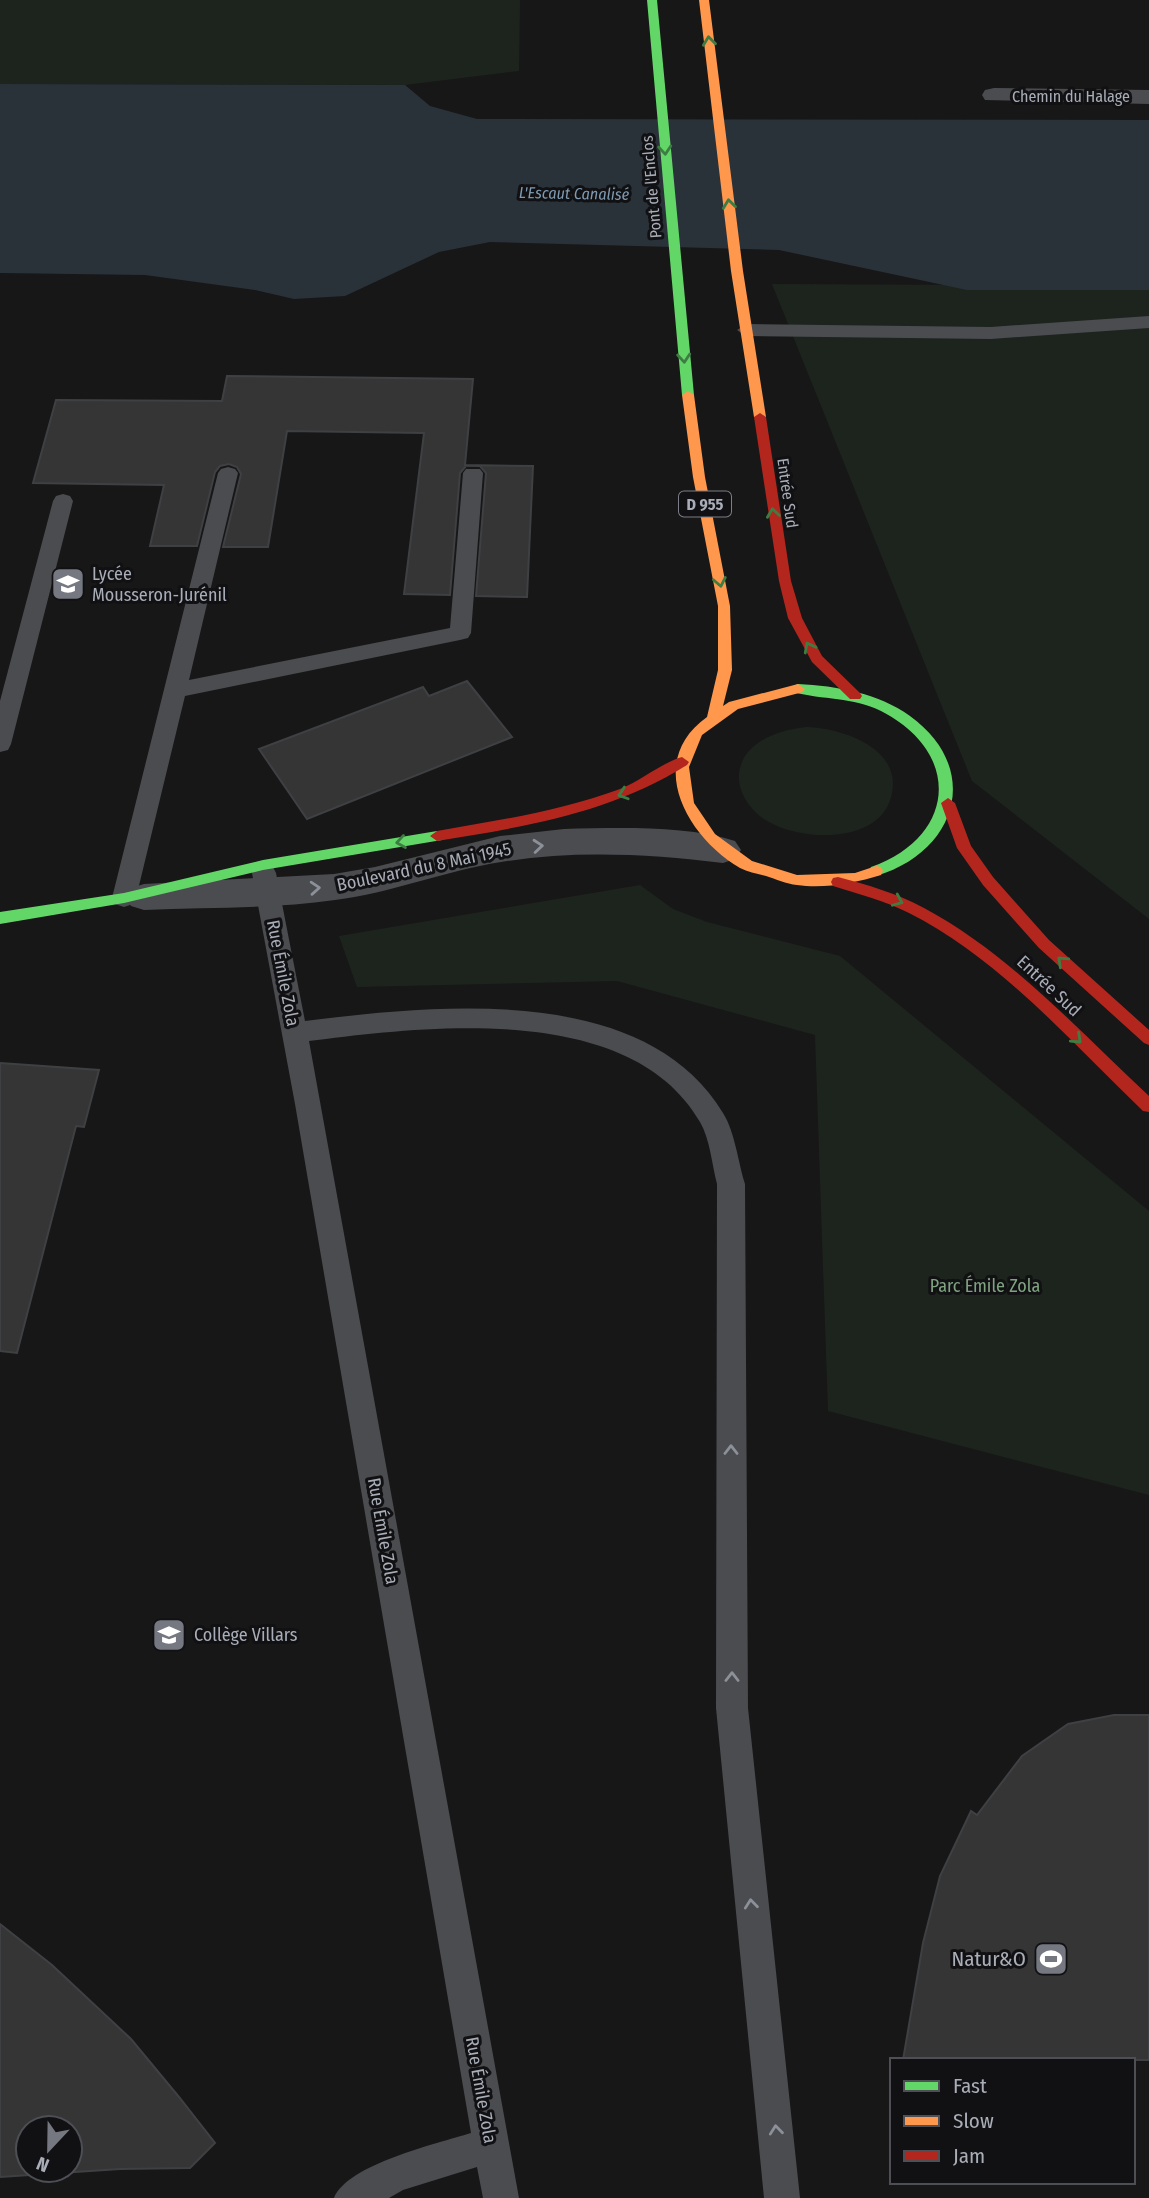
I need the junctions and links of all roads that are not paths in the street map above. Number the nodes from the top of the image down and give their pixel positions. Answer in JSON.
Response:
{"nodes":[{"id":1,"x":652,"y":0,"type":"edge"},
{"id":2,"x":705,"y":0,"type":"edge"},
{"id":3,"x":994,"y":95,"type":"dead end"},
{"id":4,"x":1149,"y":97,"type":"edge"},
{"id":5,"x":1149,"y":323,"type":"edge"},
{"id":6,"x":746,"y":330,"type":"junction"},
{"id":7,"x":228,"y":473,"type":"dead end"},
{"id":8,"x":473,"y":473,"type":"dead end"},
{"id":9,"x":62,"y":501,"type":"dead end"},
{"id":10,"x":175,"y":691,"type":"junction"},
{"id":11,"x":855,"y":696,"type":"junction"},
{"id":12,"x":714,"y":717,"type":"junction"},
{"id":13,"x":0,"y":744,"type":"edge"},
{"id":14,"x":682,"y":762,"type":"junction"},
{"id":15,"x":948,"y":803,"type":"junction"},
{"id":16,"x":723,"y":850,"type":"junction"},
{"id":17,"x":265,"y":878,"type":"junction"},
{"id":18,"x":833,"y":881,"type":"junction"},
{"id":19,"x":124,"y":898,"type":"junction"},
{"id":20,"x":0,"y":918,"type":"edge"},
{"id":21,"x":294,"y":1033,"type":"junction"},
{"id":22,"x":1149,"y":1039,"type":"edge"},
{"id":23,"x":1149,"y":1107,"type":"edge"},
{"id":24,"x":491,"y":2145,"type":"junction"},
{"id":25,"x":352,"y":2198,"type":"edge"},
{"id":26,"x":500,"y":2198,"type":"edge"},
{"id":27,"x":782,"y":2198,"type":"edge"}],
"edges":[{"from":1,"to":12,"type":"main road","name":"Pont de l'Enclos","number":"D 955","one_way":true},
{"from":6,"to":2,"type":"main road","name":"Entrée Sud","one_way":true},
{"from":3,"to":4,"type":"street","name":"Chemin du Halage"},
{"from":5,"to":6,"type":"lane"},
{"from":11,"to":6,"type":"main road","name":"Entrée Sud","one_way":true},
{"from":7,"to":10,"type":"lane"},
{"from":8,"to":10,"type":"lane"},
{"from":9,"to":13,"type":"lane"},
{"from":10,"to":19,"type":"lane"},
{"from":11,"to":12,"type":"main road"},
{"from":11,"to":15,"type":"main road"},
{"from":12,"to":14,"type":"main road"},
{"from":14,"to":16,"type":"main road"},
{"from":14,"to":17,"type":"main road","name":"Boulevard du 8 Mai 1945","one_way":true},
{"from":15,"to":18,"type":"main road"},
{"from":22,"to":15,"type":"main road","name":"Entrée Sud","one_way":true},
{"from":17,"to":16,"type":"street","name":"Boulevard du 8 Mai 1945","one_way":true},
{"from":16,"to":18,"type":"main road"},
{"from":17,"to":19,"type":"street","name":"Boulevard du 8 Mai 1945"},
{"from":17,"to":21,"type":"lane","name":"Rue Émile Zola"},
{"from":18,"to":23,"type":"main road","name":"Entrée Sud","one_way":true},
{"from":19,"to":20,"type":"main road","name":"Boulevard du 8 Mai 1945"},
{"from":21,"to":24,"type":"lane","name":"Rue Émile Zola"},
{"from":27,"to":21,"type":"lane","one_way":true},
{"from":24,"to":25,"type":"lane"},
{"from":24,"to":26,"type":"lane","name":"Rue Émile Zola"}]}
